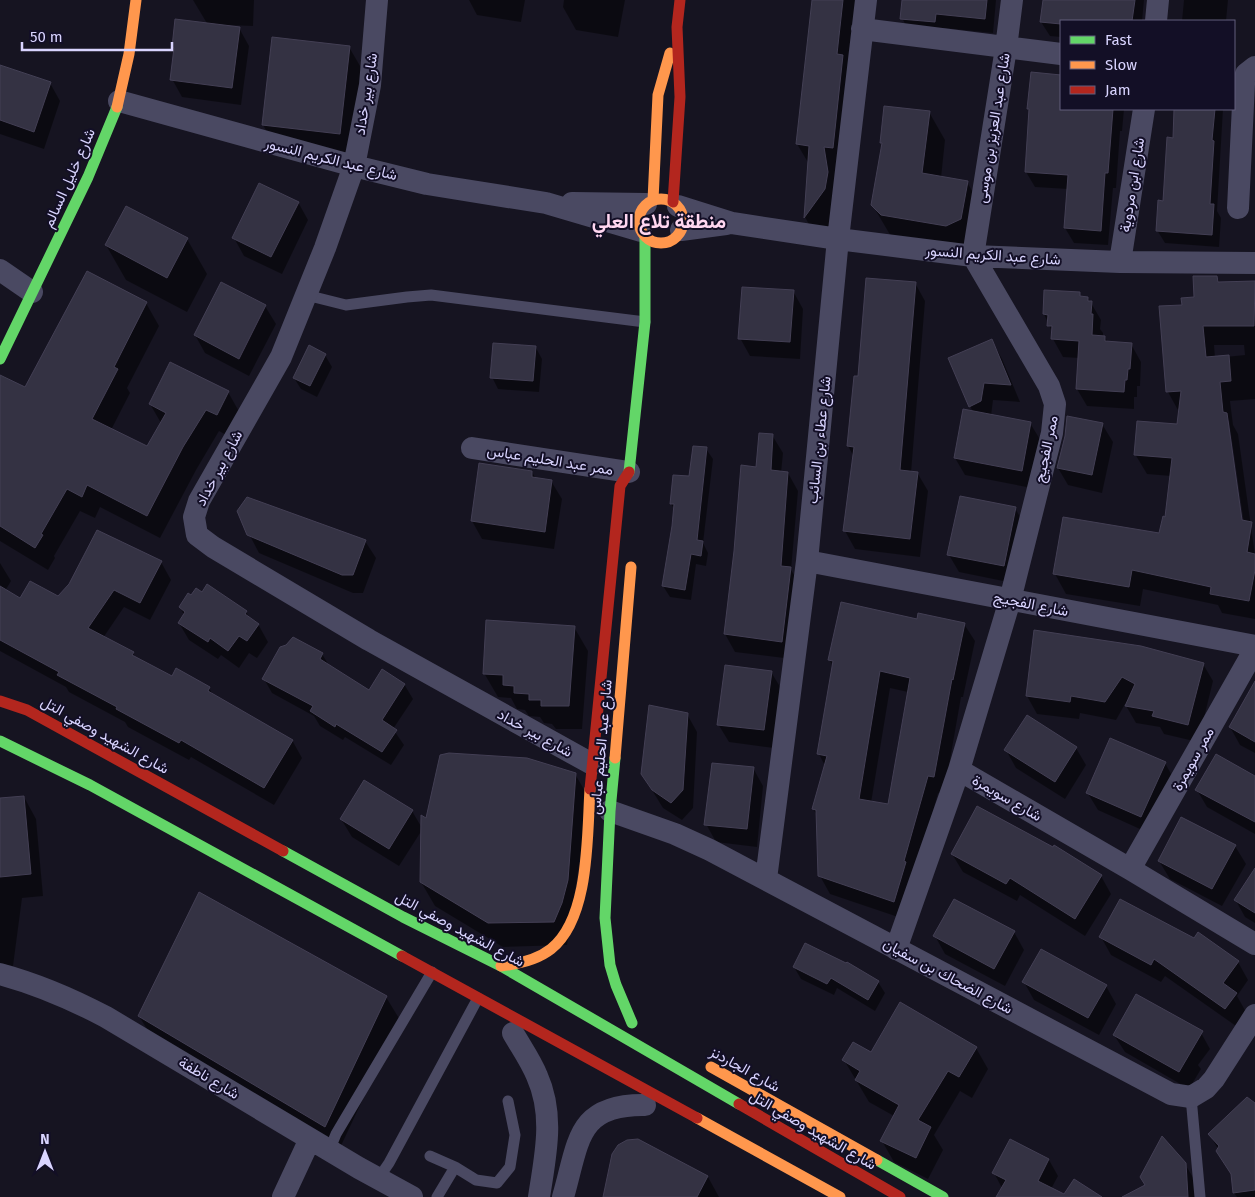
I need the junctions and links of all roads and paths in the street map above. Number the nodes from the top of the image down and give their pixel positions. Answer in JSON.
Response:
{"nodes":[{"id":1,"x":136,"y":0,"type":"edge"},
{"id":2,"x":377,"y":0,"type":"edge"},
{"id":3,"x":680,"y":0,"type":"edge"},
{"id":4,"x":866,"y":0,"type":"edge"},
{"id":5,"x":1012,"y":0,"type":"edge"},
{"id":6,"x":1158,"y":0,"type":"edge"},
{"id":7,"x":1156,"y":20,"type":"edge"},
{"id":8,"x":677,"y":27,"type":"junction"},
{"id":9,"x":862,"y":28,"type":"junction"},
{"id":10,"x":1006,"y":48,"type":"junction"},
{"id":11,"x":1060,"y":54,"type":"edge"},
{"id":12,"x":1255,"y":67,"type":"edge"},
{"id":13,"x":120,"y":101,"type":"junction"},
{"id":14,"x":1144,"y":110,"type":"edge"},
{"id":15,"x":354,"y":166,"type":"junction"},
{"id":16,"x":649,"y":202,"type":"junction"},
{"id":17,"x":546,"y":203,"type":"junction"},
{"id":18,"x":675,"y":204,"type":"junction"},
{"id":19,"x":1238,"y":208,"type":"dead end"},
{"id":20,"x":732,"y":223,"type":"junction"},
{"id":21,"x":643,"y":234,"type":"junction"},
{"id":22,"x":677,"y":235,"type":"junction"},
{"id":23,"x":838,"y":239,"type":"junction"},
{"id":24,"x":973,"y":256,"type":"junction"},
{"id":25,"x":666,"y":257,"type":"dead end"},
{"id":26,"x":1120,"y":262,"type":"junction"},
{"id":27,"x":1255,"y":263,"type":"edge"},
{"id":28,"x":0,"y":270,"type":"edge"},
{"id":29,"x":656,"y":282,"type":"dead end"},
{"id":30,"x":32,"y":292,"type":"junction"},
{"id":31,"x":306,"y":295,"type":"junction"},
{"id":32,"x":646,"y":307,"type":"junction"},
{"id":33,"x":645,"y":322,"type":"junction"},
{"id":34,"x":0,"y":358,"type":"edge"},
{"id":35,"x":472,"y":448,"type":"dead end"},
{"id":36,"x":632,"y":479,"type":"junction"},
{"id":37,"x":632,"y":551,"type":"dead end"},
{"id":38,"x":807,"y":561,"type":"junction"},
{"id":39,"x":1010,"y":600,"type":"junction"},
{"id":40,"x":1255,"y":647,"type":"edge"},
{"id":41,"x":0,"y":687,"type":"edge"},
{"id":42,"x":0,"y":701,"type":"edge"},
{"id":43,"x":27,"y":710,"type":"junction"},
{"id":44,"x":0,"y":741,"type":"edge"},
{"id":45,"x":592,"y":764,"type":"junction"},
{"id":46,"x":959,"y":770,"type":"junction"},
{"id":47,"x":610,"y":812,"type":"junction"},
{"id":48,"x":1130,"y":870,"type":"junction"},
{"id":49,"x":766,"y":879,"type":"junction"},
{"id":50,"x":1255,"y":944,"type":"edge"},
{"id":51,"x":896,"y":949,"type":"junction"},
{"id":52,"x":501,"y":966,"type":"junction"},
{"id":53,"x":432,"y":972,"type":"junction"},
{"id":54,"x":0,"y":974,"type":"edge"},
{"id":55,"x":526,"y":981,"type":"junction"},
{"id":56,"x":481,"y":1000,"type":"junction"},
{"id":57,"x":587,"y":1003,"type":"dead end"},
{"id":58,"x":614,"y":1015,"type":"dead end"},
{"id":59,"x":1255,"y":1015,"type":"edge"},
{"id":60,"x":521,"y":1037,"type":"joint"},
{"id":61,"x":701,"y":1062,"type":"dead end"},
{"id":62,"x":1191,"y":1096,"type":"junction"},
{"id":63,"x":508,"y":1101,"type":"dead end"},
{"id":64,"x":643,"y":1104,"type":"dead end"},
{"id":65,"x":310,"y":1139,"type":"junction"},
{"id":66,"x":329,"y":1150,"type":"junction"},
{"id":67,"x":430,"y":1156,"type":"dead end"},
{"id":68,"x":454,"y":1168,"type":"junction"},
{"id":69,"x":378,"y":1179,"type":"junction"},
{"id":70,"x":283,"y":1197,"type":"edge"},
{"id":71,"x":412,"y":1197,"type":"edge"},
{"id":72,"x":438,"y":1197,"type":"edge"},
{"id":73,"x":538,"y":1197,"type":"edge"},
{"id":74,"x":563,"y":1197,"type":"edge"},
{"id":75,"x":840,"y":1197,"type":"edge"},
{"id":76,"x":900,"y":1197,"type":"edge"},
{"id":77,"x":943,"y":1197,"type":"edge"},
{"id":78,"x":1200,"y":1197,"type":"edge"}],
"edges":[{"from":1,"to":13,"type":"street","name":"شارع خليل السالم"},
{"from":2,"to":15,"type":"street","name":"شارع بير خداد"},
{"from":3,"to":8,"type":"street"},
{"from":4,"to":9,"type":"street","name":"شارع عطاء بن السائب"},
{"from":5,"to":10,"type":"street","name":"شارع عبد العزيز بن موسى"},
{"from":6,"to":7,"type":"street"},
{"from":8,"to":16,"type":"street"},
{"from":8,"to":18,"type":"street"},
{"from":9,"to":10,"type":"street"},
{"from":9,"to":23,"type":"street","name":"شارع عطاء بن السائب"},
{"from":10,"to":11,"type":"street"},
{"from":10,"to":24,"type":"street","name":"شارع عبد العزيز بن موسى"},
{"from":12,"to":19,"type":"street"},
{"from":13,"to":15,"type":"street","name":"شارع عبد الكريم النسور"},
{"from":13,"to":30,"type":"street","name":"شارع خليل السالم"},
{"from":14,"to":26,"type":"street","name":"شارع ابن مردوية"},
{"from":15,"to":17,"type":"street","name":"شارع عبد الكريم النسور"},
{"from":15,"to":31,"type":"street","name":"شارع بير خداد"},
{"from":16,"to":17,"type":"street","name":"شارع عبد الكريم النسور"},
{"from":16,"to":18,"type":"street"},
{"from":16,"to":21,"type":"street"},
{"from":17,"to":21,"type":"street","name":"شارع عبد الكريم النسور"},
{"from":18,"to":20,"type":"street","name":"شارع عبد الكريم النسور"},
{"from":18,"to":22,"type":"street"},
{"from":20,"to":22,"type":"street","name":"شارع عبد الكريم النسور"},
{"from":20,"to":23,"type":"street","name":"شارع عبد الكريم النسور"},
{"from":21,"to":22,"type":"street"},
{"from":21,"to":32,"type":"street","name":"شارع عبد الحليم عباس"},
{"from":22,"to":25,"type":"street"},
{"from":23,"to":24,"type":"street","name":"شارع عبد الكريم النسور"},
{"from":23,"to":38,"type":"street","name":"شارع عطاء بن السائب"},
{"from":24,"to":26,"type":"street","name":"شارع عبد الكريم النسور"},
{"from":24,"to":39,"type":"street","name":"ممر الفجيج"},
{"from":26,"to":27,"type":"street","name":"شارع عبد الكريم النسور"},
{"from":28,"to":30,"type":"street"},
{"from":29,"to":32,"type":"street","name":"شارع عبد الحليم عباس"},
{"from":30,"to":34,"type":"street","name":"شارع خليل السالم"},
{"from":31,"to":33,"type":"lane"},
{"from":31,"to":45,"type":"street","name":"شارع بير خداد"},
{"from":32,"to":33,"type":"street","name":"شارع عبد الحليم عباس"},
{"from":33,"to":36,"type":"street","name":"شارع عبد الحليم عباس"},
{"from":35,"to":36,"type":"street","name":"ممر عبد الحليم عباس"},
{"from":36,"to":45,"type":"street","name":"شارع عبد الحليم عباس"},
{"from":37,"to":47,"type":"street","name":"شارع عبد الحليم عباس"},
{"from":38,"to":39,"type":"street","name":"شارع الفجيج"},
{"from":38,"to":49,"type":"street","name":"شارع عطاء بن السائب"},
{"from":39,"to":40,"type":"street","name":"شارع الفجيج"},
{"from":39,"to":46,"type":"street","name":"شارع سويمرة"},
{"from":40,"to":48,"type":"street","name":"ممر سويمرة"},
{"from":41,"to":43,"type":"street"},
{"from":42,"to":43,"type":"street","name":"شارع الشهيد وصفي التل"},
{"from":43,"to":52,"type":"street","name":"شارع الشهيد وصفي التل"},
{"from":44,"to":53,"type":"street"},
{"from":45,"to":52,"type":"street","name":"شارع عبد الحليم عباس"},
{"from":46,"to":48,"type":"street","name":"شارع سويمرة"},
{"from":46,"to":51,"type":"street"},
{"from":47,"to":49,"type":"street","name":"شارع الضحاك بن سفيان"},
{"from":47,"to":58,"type":"street","name":"شارع عبد الحليم عباس"},
{"from":48,"to":50,"type":"street","name":"شارع سويمرة"},
{"from":49,"to":51,"type":"street","name":"شارع الضحاك بن سفيان"},
{"from":51,"to":62,"type":"street","name":"شارع الضحاك بن سفيان"},
{"from":52,"to":55,"type":"street","name":"شارع الشهيد وصفي التل"},
{"from":53,"to":56,"type":"street"},
{"from":53,"to":66,"type":"lane"},
{"from":54,"to":65,"type":"street","name":"شارع ناطفة"},
{"from":55,"to":57,"type":"street"},
{"from":55,"to":76,"type":"street","name":"شارع الشهيد وصفي التل"},
{"from":56,"to":60,"type":"street"},
{"from":56,"to":69,"type":"lane"},
{"from":56,"to":75,"type":"street"},
{"from":59,"to":62,"type":"street"},
{"from":60,"to":73,"type":"street"},
{"from":61,"to":77,"type":"street","name":"شارع الجاردنز"},
{"from":62,"to":78,"type":"lane"},
{"from":63,"to":68,"type":"lane"},
{"from":64,"to":74,"type":"street"},
{"from":65,"to":66,"type":"street","name":"شارع ناطفة"},
{"from":65,"to":70,"type":"street"},
{"from":66,"to":69,"type":"street","name":"شارع ناطفة"},
{"from":67,"to":68,"type":"lane"},
{"from":68,"to":72,"type":"lane"},
{"from":69,"to":71,"type":"street","name":"شارع ناطفة"}]}
